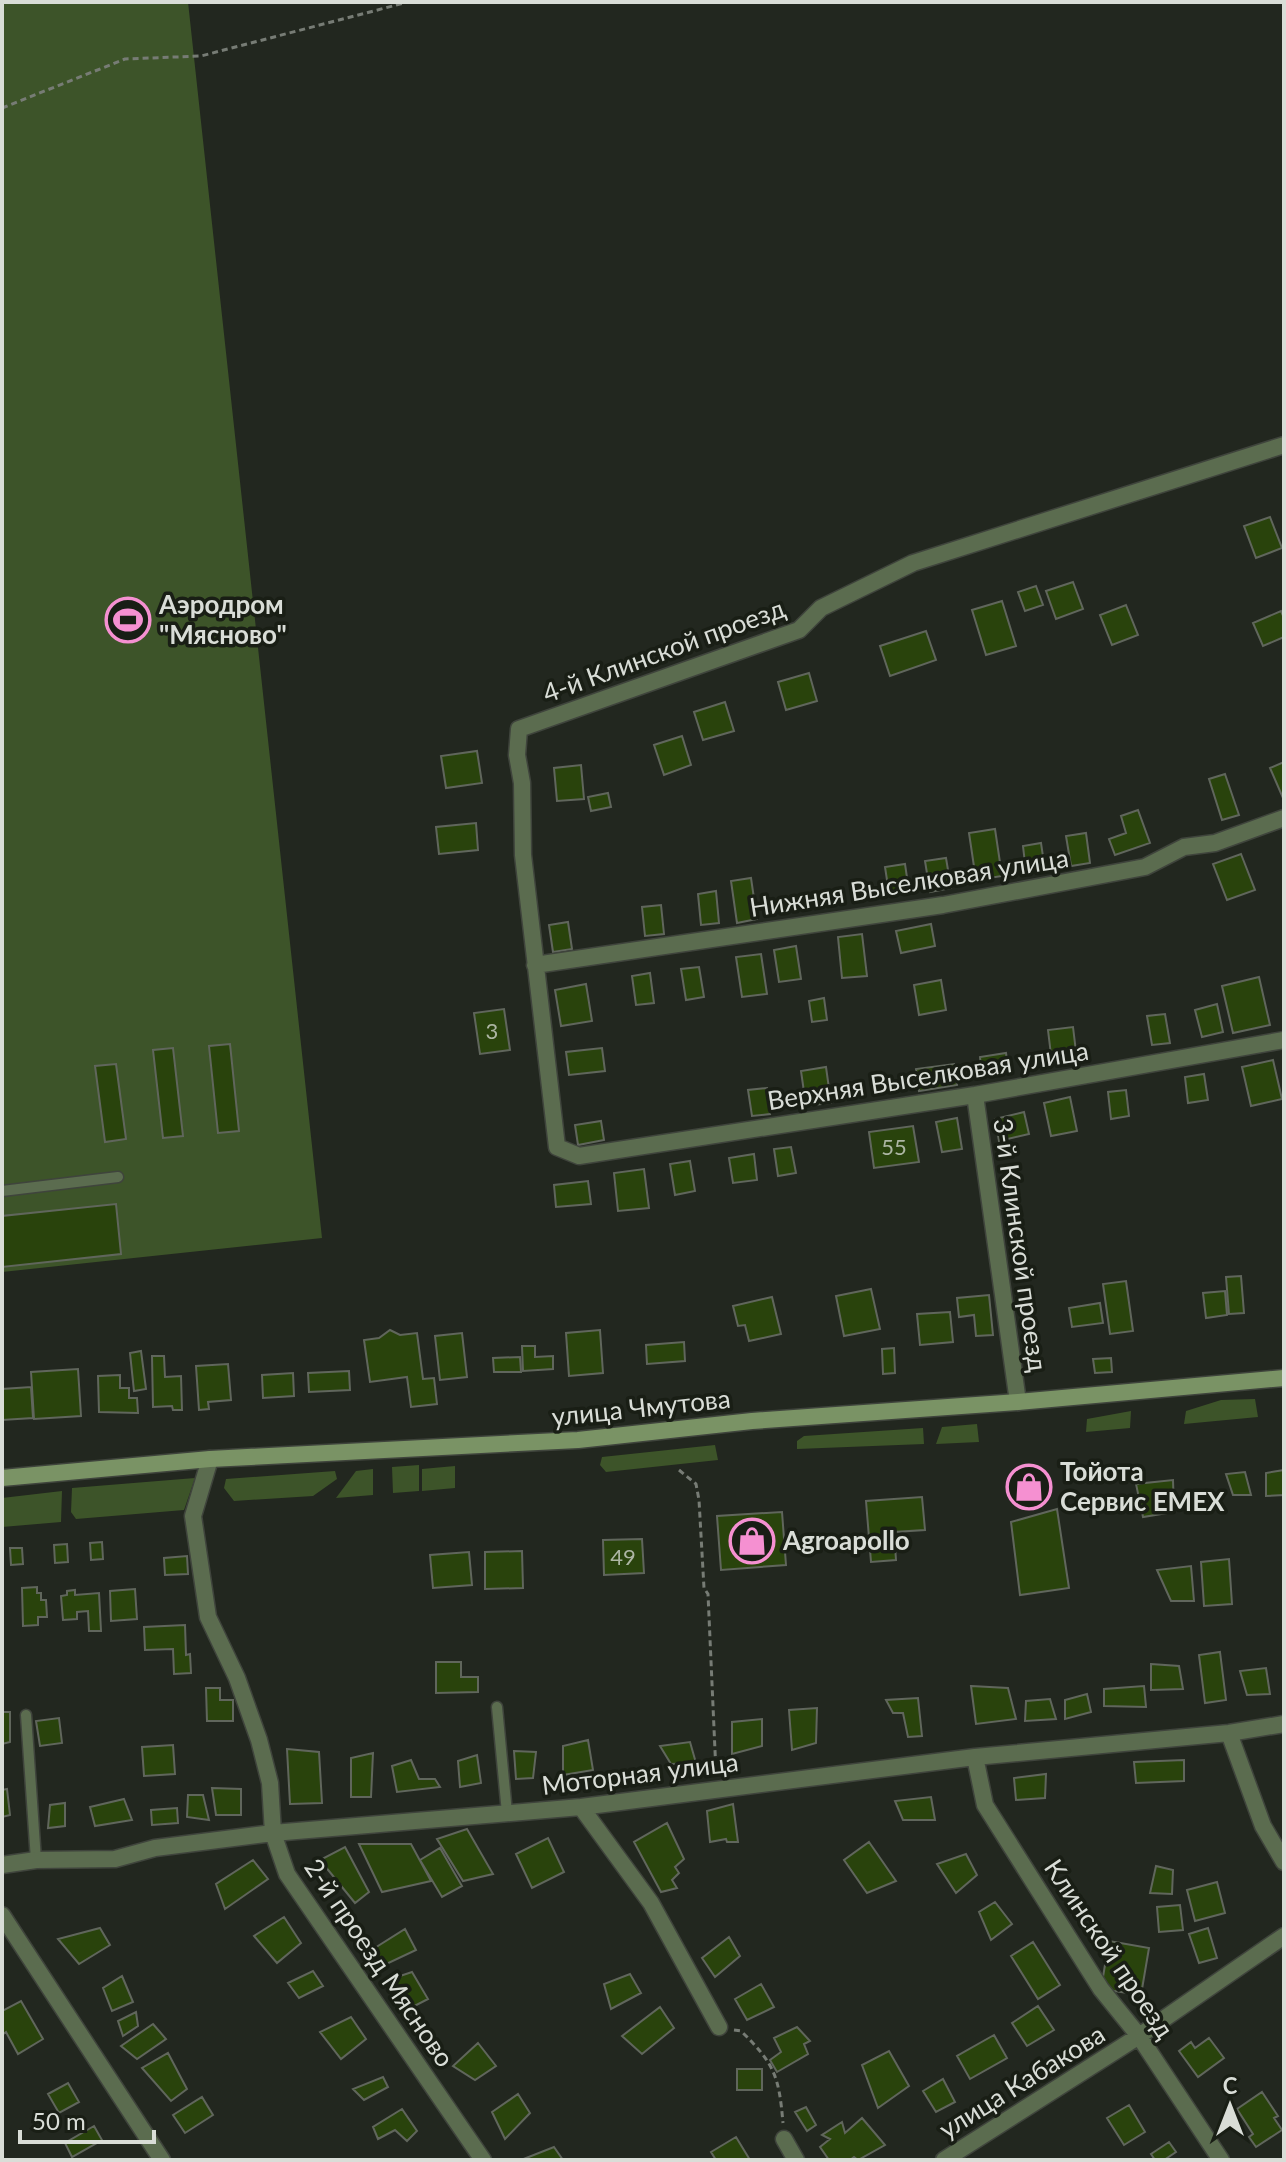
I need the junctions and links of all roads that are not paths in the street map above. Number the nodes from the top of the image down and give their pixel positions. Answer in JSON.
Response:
{"nodes":[{"id":1,"x":1284,"y":445,"type":"edge"},
{"id":2,"x":1284,"y":818,"type":"edge"},
{"id":3,"x":535,"y":965,"type":"junction"},
{"id":4,"x":1284,"y":1040,"type":"edge"},
{"id":5,"x":975,"y":1095,"type":"junction"},
{"id":6,"x":579,"y":1156,"type":"joint"},
{"id":7,"x":118,"y":1177,"type":"dead end"},
{"id":8,"x":2,"y":1191,"type":"edge"},
{"id":9,"x":1284,"y":1378,"type":"edge"},
{"id":10,"x":1018,"y":1402,"type":"junction"},
{"id":11,"x":210,"y":1459,"type":"junction"},
{"id":12,"x":2,"y":1478,"type":"edge"},
{"id":13,"x":497,"y":1707,"type":"dead end"},
{"id":14,"x":26,"y":1715,"type":"dead end"},
{"id":15,"x":1284,"y":1724,"type":"edge"},
{"id":16,"x":1229,"y":1733,"type":"junction"},
{"id":17,"x":975,"y":1757,"type":"junction"},
{"id":18,"x":581,"y":1807,"type":"junction"},
{"id":19,"x":507,"y":1813,"type":"junction"},
{"id":20,"x":273,"y":1833,"type":"junction"},
{"id":21,"x":36,"y":1860,"type":"junction"},
{"id":22,"x":1284,"y":1862,"type":"edge"},
{"id":23,"x":2,"y":1865,"type":"edge"},
{"id":24,"x":2,"y":1915,"type":"edge"},
{"id":25,"x":1284,"y":1936,"type":"edge"},
{"id":26,"x":719,"y":2027,"type":"road end"},
{"id":27,"x":1139,"y":2036,"type":"junction"},
{"id":28,"x":784,"y":2139,"type":"road end"},
{"id":29,"x":162,"y":2160,"type":"edge"},
{"id":30,"x":483,"y":2160,"type":"edge"},
{"id":31,"x":796,"y":2160,"type":"edge"},
{"id":32,"x":944,"y":2160,"type":"edge"},
{"id":33,"x":1221,"y":2160,"type":"edge"}],
"edges":[{"from":1,"to":3,"type":"street","name":"4-й Клинской проезд"},
{"from":2,"to":3,"type":"street","name":"Нижняя Выселковая улица"},
{"from":3,"to":6,"type":"street","name":"4-й Клинской проезд"},
{"from":4,"to":5,"type":"street","name":"Верхняя Выселковая улица"},
{"from":5,"to":6,"type":"street","name":"Верхняя Выселковая улица"},
{"from":5,"to":10,"type":"street","name":"3-й Клинской проезд"},
{"from":7,"to":8,"type":"lane"},
{"from":9,"to":10,"type":"main road","name":"улица Чмутова"},
{"from":10,"to":11,"type":"main road","name":"улица Чмутова"},
{"from":11,"to":12,"type":"main road","name":"улица Чмутова"},
{"from":11,"to":20,"type":"street","name":"2-й проезд Мясново"},
{"from":13,"to":19,"type":"lane"},
{"from":14,"to":21,"type":"lane"},
{"from":15,"to":16,"type":"street","name":"Моторная улица"},
{"from":16,"to":17,"type":"street","name":"Моторная улица"},
{"from":16,"to":22,"type":"street"},
{"from":17,"to":18,"type":"street","name":"Моторная улица"},
{"from":17,"to":27,"type":"street","name":"Клинской проезд"},
{"from":18,"to":19,"type":"street","name":"Моторная улица"},
{"from":18,"to":26,"type":"street"},
{"from":19,"to":20,"type":"street","name":"Моторная улица"},
{"from":20,"to":21,"type":"street","name":"Моторная улица"},
{"from":20,"to":30,"type":"street","name":"2-й проезд Мясново"},
{"from":21,"to":23,"type":"street","name":"Моторная улица"},
{"from":24,"to":29,"type":"street"},
{"from":25,"to":27,"type":"street","name":"улица Кабакова"},
{"from":27,"to":32,"type":"street","name":"улица Кабакова"},
{"from":27,"to":33,"type":"street","name":"Клинской проезд"},
{"from":28,"to":31,"type":"street"}]}
